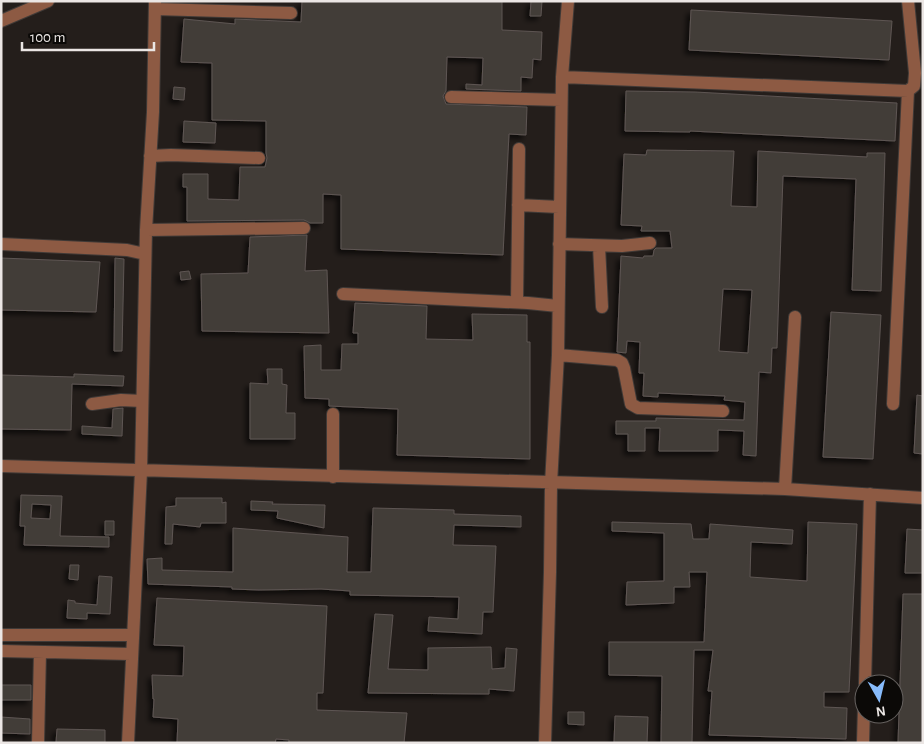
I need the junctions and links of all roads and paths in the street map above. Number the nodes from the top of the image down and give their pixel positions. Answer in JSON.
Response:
{"nodes":[{"id":1,"x":48,"y":1,"type":"edge"},
{"id":2,"x":568,"y":1,"type":"edge"},
{"id":3,"x":908,"y":1,"type":"edge"},
{"id":4,"x":155,"y":5,"type":"edge"},
{"id":5,"x":291,"y":13,"type":"dead end"},
{"id":6,"x":1,"y":20,"type":"edge"},
{"id":7,"x":562,"y":76,"type":"junction"},
{"id":8,"x":908,"y":92,"type":"junction"},
{"id":9,"x":451,"y":96,"type":"dead end"},
{"id":10,"x":561,"y":100,"type":"junction"},
{"id":11,"x":519,"y":149,"type":"dead end"},
{"id":12,"x":150,"y":156,"type":"junction"},
{"id":13,"x":259,"y":158,"type":"dead end"},
{"id":14,"x":518,"y":205,"type":"junction"},
{"id":15,"x":560,"y":207,"type":"junction"},
{"id":16,"x":304,"y":228,"type":"dead end"},
{"id":17,"x":146,"y":230,"type":"junction"},
{"id":18,"x":650,"y":243,"type":"dead end"},
{"id":19,"x":1,"y":244,"type":"edge"},
{"id":20,"x":559,"y":244,"type":"junction"},
{"id":21,"x":599,"y":246,"type":"junction"},
{"id":22,"x":145,"y":254,"type":"junction"},
{"id":23,"x":343,"y":294,"type":"dead end"},
{"id":24,"x":517,"y":302,"type":"junction"},
{"id":25,"x":558,"y":306,"type":"junction"},
{"id":26,"x":602,"y":307,"type":"dead end"},
{"id":27,"x":795,"y":317,"type":"dead end"},
{"id":28,"x":558,"y":355,"type":"junction"},
{"id":29,"x":142,"y":401,"type":"junction"},
{"id":30,"x":92,"y":404,"type":"dead end"},
{"id":31,"x":893,"y":404,"type":"dead end"},
{"id":32,"x":723,"y":411,"type":"dead end"},
{"id":33,"x":332,"y":414,"type":"dead end"},
{"id":34,"x":1,"y":466,"type":"edge"},
{"id":35,"x":140,"y":471,"type":"junction"},
{"id":36,"x":333,"y":477,"type":"junction"},
{"id":37,"x":551,"y":484,"type":"junction"},
{"id":38,"x":785,"y":489,"type":"junction"},
{"id":39,"x":870,"y":494,"type":"junction"},
{"id":40,"x":923,"y":498,"type":"edge"},
{"id":41,"x":1,"y":635,"type":"edge"},
{"id":42,"x":132,"y":635,"type":"junction"},
{"id":43,"x":1,"y":651,"type":"edge"},
{"id":44,"x":40,"y":652,"type":"junction"},
{"id":45,"x":131,"y":654,"type":"junction"},
{"id":46,"x":865,"y":674,"type":"edge"},
{"id":47,"x":864,"y":724,"type":"edge"},
{"id":48,"x":38,"y":743,"type":"edge"},
{"id":49,"x":128,"y":743,"type":"edge"},
{"id":50,"x":544,"y":743,"type":"edge"},
{"id":51,"x":863,"y":743,"type":"edge"}],
"edges":[{"from":1,"to":6,"type":"street"},
{"from":2,"to":7,"type":"street"},
{"from":3,"to":8,"type":"street"},
{"from":4,"to":5,"type":"street"},
{"from":4,"to":12,"type":"street"},
{"from":7,"to":8,"type":"street"},
{"from":7,"to":10,"type":"street"},
{"from":8,"to":31,"type":"street"},
{"from":9,"to":10,"type":"street"},
{"from":10,"to":15,"type":"street"},
{"from":11,"to":14,"type":"street"},
{"from":12,"to":13,"type":"street"},
{"from":12,"to":17,"type":"street"},
{"from":14,"to":15,"type":"street"},
{"from":14,"to":24,"type":"street"},
{"from":15,"to":20,"type":"street"},
{"from":16,"to":17,"type":"street"},
{"from":17,"to":22,"type":"street"},
{"from":18,"to":21,"type":"street"},
{"from":19,"to":22,"type":"street"},
{"from":20,"to":21,"type":"street"},
{"from":20,"to":25,"type":"street"},
{"from":21,"to":26,"type":"street"},
{"from":22,"to":29,"type":"street"},
{"from":23,"to":24,"type":"street"},
{"from":24,"to":25,"type":"street"},
{"from":25,"to":28,"type":"street"},
{"from":27,"to":38,"type":"street"},
{"from":28,"to":32,"type":"street"},
{"from":28,"to":37,"type":"street"},
{"from":29,"to":30,"type":"street"},
{"from":29,"to":35,"type":"street"},
{"from":33,"to":36,"type":"street"},
{"from":34,"to":35,"type":"street"},
{"from":35,"to":36,"type":"street"},
{"from":35,"to":42,"type":"street"},
{"from":36,"to":37,"type":"street"},
{"from":37,"to":38,"type":"street"},
{"from":37,"to":50,"type":"street"},
{"from":38,"to":39,"type":"street"},
{"from":39,"to":40,"type":"street"},
{"from":39,"to":46,"type":"street"},
{"from":41,"to":42,"type":"street"},
{"from":42,"to":45,"type":"street"},
{"from":43,"to":44,"type":"street"},
{"from":44,"to":45,"type":"street"},
{"from":44,"to":48,"type":"street"},
{"from":45,"to":49,"type":"street"},
{"from":47,"to":51,"type":"street"}]}
